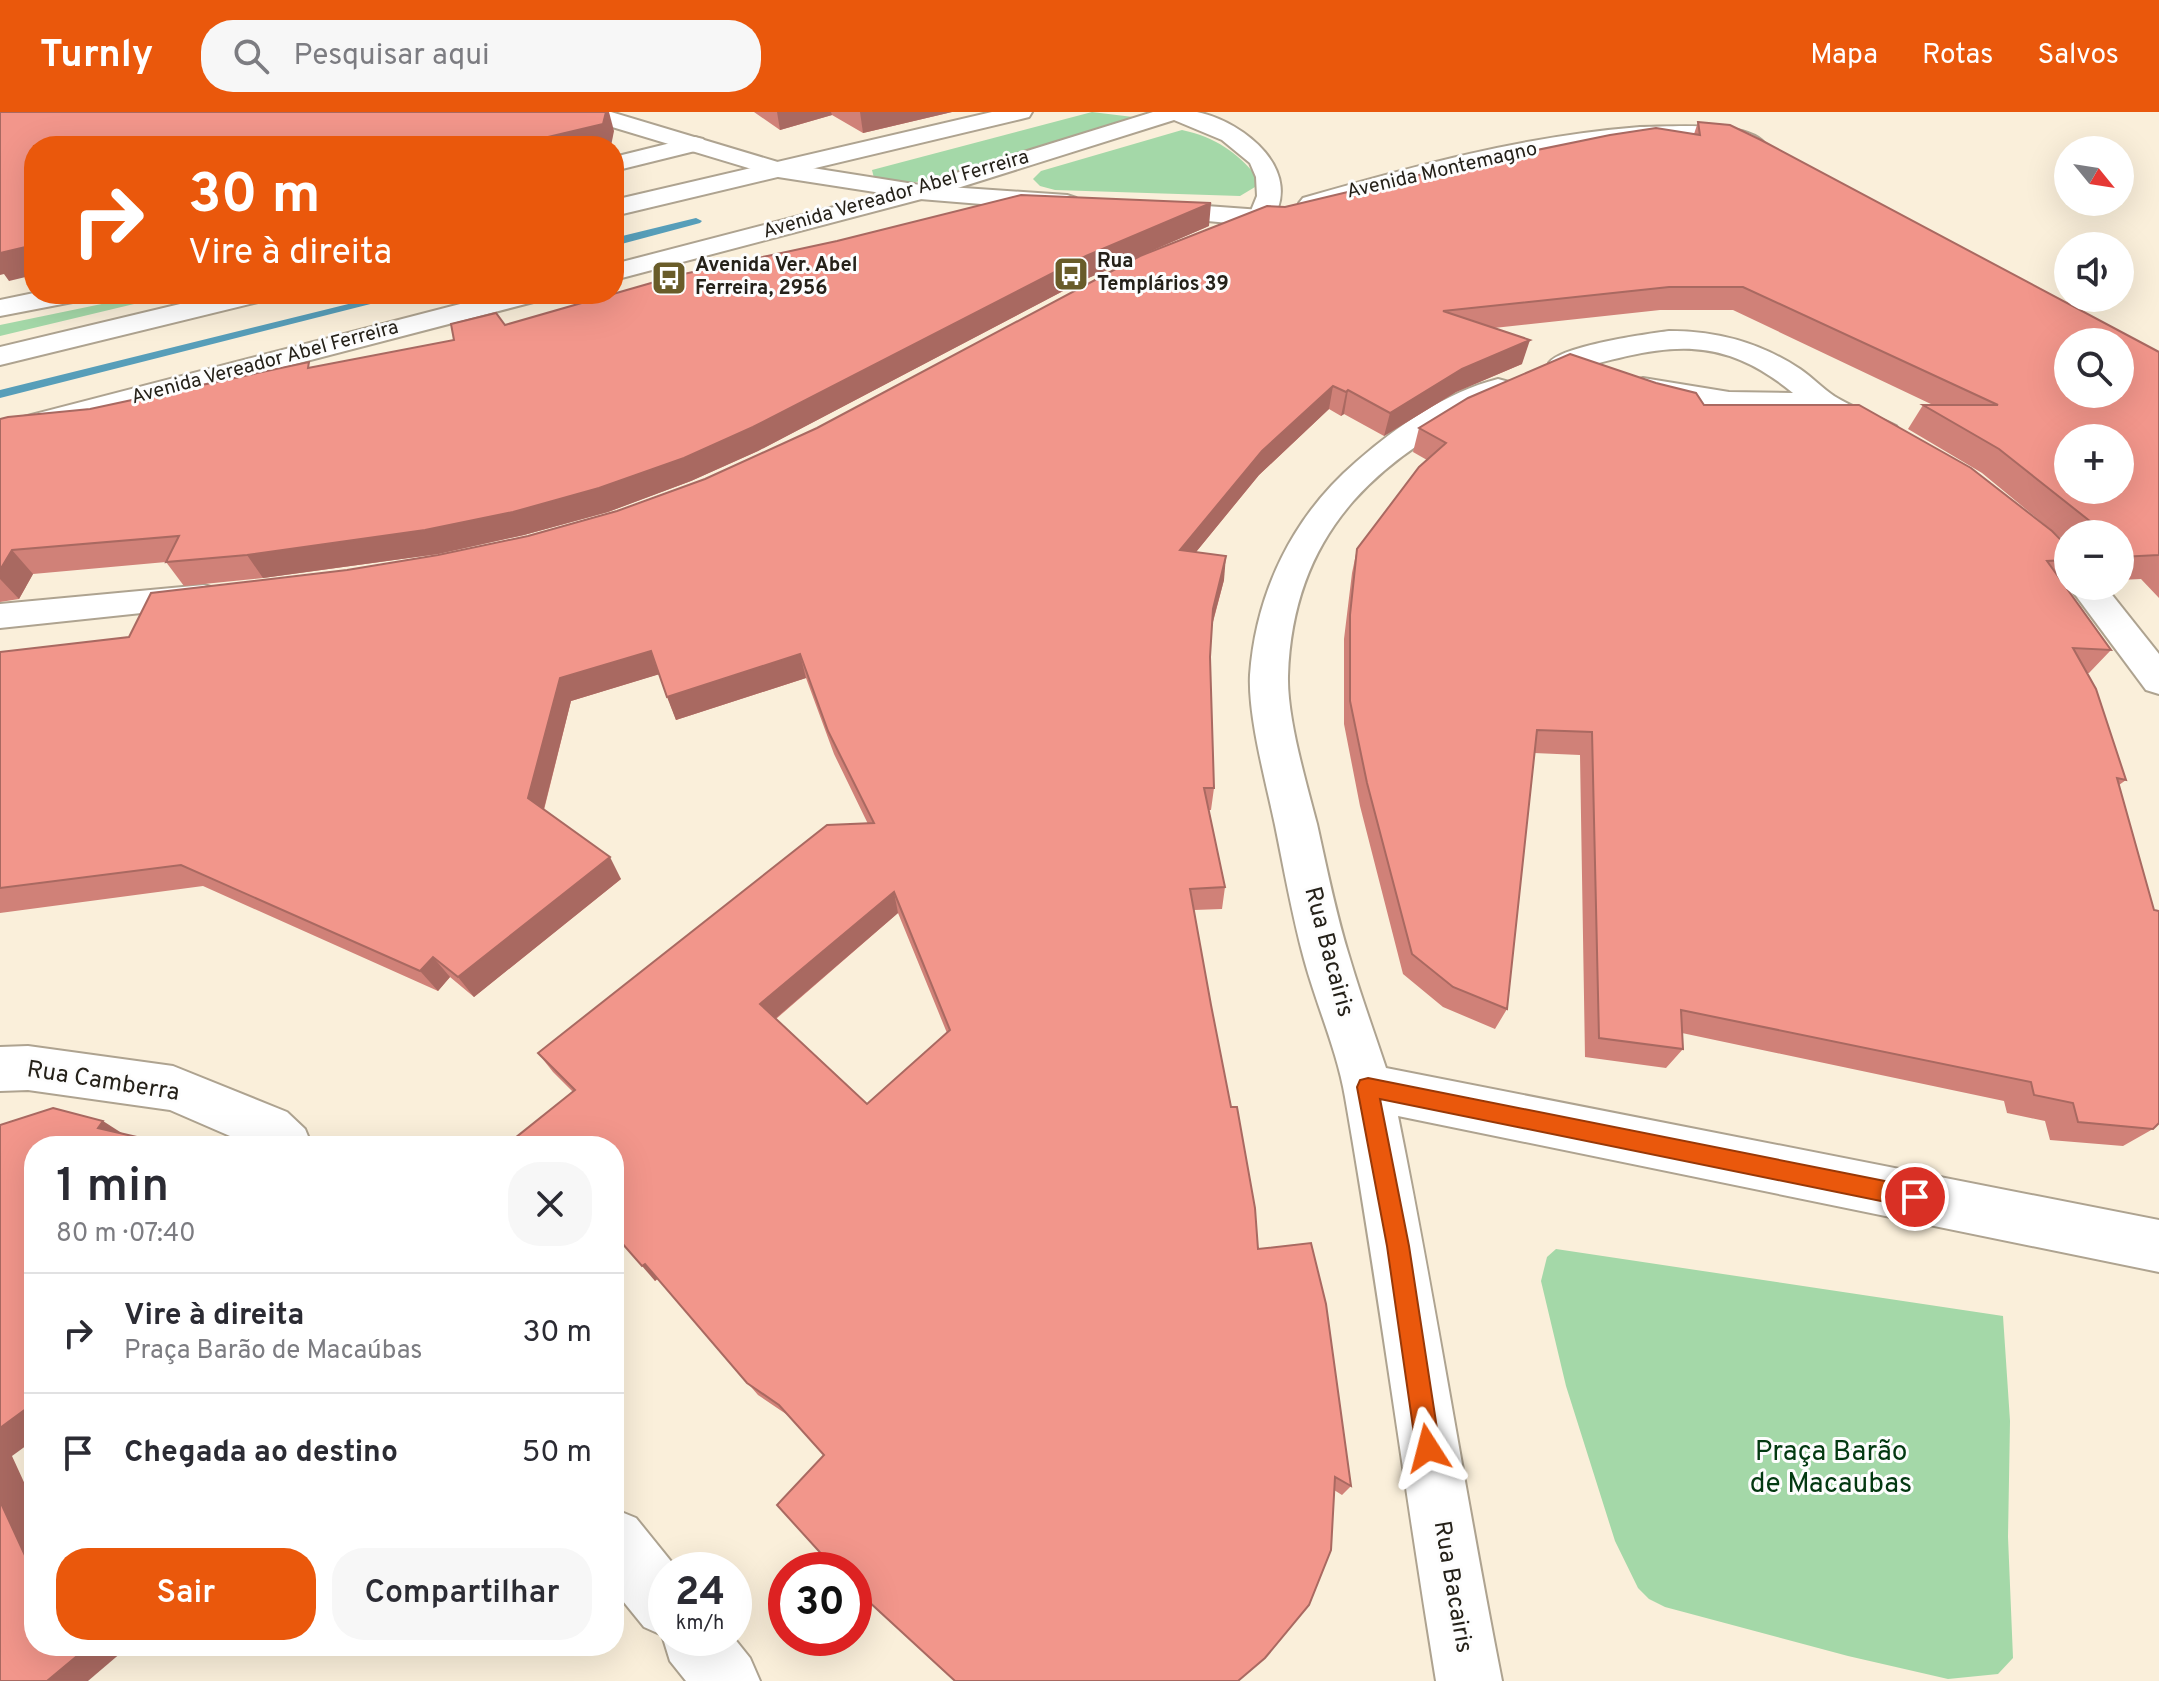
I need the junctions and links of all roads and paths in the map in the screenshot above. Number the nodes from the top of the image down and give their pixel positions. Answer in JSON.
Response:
{"nodes":[{"id":1,"x":587,"y":112,"type":"edge"},
{"id":2,"x":660,"y":112,"type":"edge"},
{"id":3,"x":672,"y":112,"type":"edge"},
{"id":4,"x":1021,"y":112,"type":"edge"},
{"id":5,"x":1174,"y":112,"type":"edge"},
{"id":6,"x":622,"y":123,"type":"junction"},
{"id":7,"x":695,"y":144,"type":"junction"},
{"id":8,"x":883,"y":146,"type":"junction"},
{"id":9,"x":1774,"y":156,"type":"edge"},
{"id":10,"x":624,"y":162,"type":"edge"},
{"id":11,"x":778,"y":170,"type":"junction"},
{"id":12,"x":844,"y":180,"type":"junction"},
{"id":13,"x":920,"y":192,"type":"junction"},
{"id":14,"x":1096,"y":205,"type":"edge"},
{"id":15,"x":624,"y":206,"type":"edge"},
{"id":16,"x":1261,"y":218,"type":"junction"},
{"id":17,"x":1164,"y":236,"type":"edge"},
{"id":18,"x":1205,"y":239,"type":"edge"},
{"id":19,"x":624,"y":269,"type":"edge"},
{"id":20,"x":24,"y":303,"type":"edge"},
{"id":21,"x":215,"y":304,"type":"edge"},
{"id":22,"x":493,"y":304,"type":"edge"},
{"id":23,"x":0,"y":308,"type":"edge"},
{"id":24,"x":0,"y":356,"type":"edge"},
{"id":25,"x":1564,"y":363,"type":"junction"},
{"id":26,"x":1823,"y":402,"type":"junction"},
{"id":27,"x":0,"y":432,"type":"edge"},
{"id":28,"x":1920,"y":453,"type":"edge"},
{"id":29,"x":231,"y":595,"type":"edge"},
{"id":30,"x":2098,"y":600,"type":"edge"},
{"id":31,"x":0,"y":616,"type":"edge"},
{"id":32,"x":2159,"y":681,"type":"edge"},
{"id":33,"x":0,"y":1069,"type":"edge"},
{"id":34,"x":1368,"y":1087,"type":"junction"},
{"id":35,"x":277,"y":1136,"type":"edge"},
{"id":36,"x":2159,"y":1246,"type":"edge"},
{"id":37,"x":624,"y":1552,"type":"edge"},
{"id":38,"x":648,"y":1582,"type":"edge"},
{"id":39,"x":707,"y":1656,"type":"edge"},
{"id":40,"x":727,"y":1681,"type":"edge"},
{"id":41,"x":1469,"y":1681,"type":"edge"}],
"edges":[{"from":1,"to":6,"type":"street"},
{"from":2,"to":6,"type":"street"},
{"from":3,"to":7,"type":"street"},
{"from":4,"to":8,"type":"street","name":"Avenida Vereador Abel Ferreira"},
{"from":5,"to":13,"type":"street","name":"Avenida Vereador Abel Ferreira"},
{"from":5,"to":16,"type":"street"},
{"from":6,"to":7,"type":"street"},
{"from":7,"to":10,"type":"street"},
{"from":7,"to":11,"type":"street"},
{"from":8,"to":11,"type":"street","name":"Avenida Vereador Abel Ferreira"},
{"from":8,"to":12,"type":"street"},
{"from":9,"to":16,"type":"street","name":"Avenida Montemagno"},
{"from":11,"to":12,"type":"street"},
{"from":11,"to":15,"type":"street","name":"Avenida Vereador Abel Ferreira"},
{"from":12,"to":13,"type":"street"},
{"from":13,"to":14,"type":"street"},
{"from":13,"to":19,"type":"street","name":"Avenida Vereador Abel Ferreira"},
{"from":16,"to":17,"type":"street","name":"Avenida Montemagno"},
{"from":16,"to":18,"type":"street"},
{"from":20,"to":23,"type":"street"},
{"from":21,"to":24,"type":"street"},
{"from":22,"to":27,"type":"street","name":"Avenida Vereador Abel Ferreira"},
{"from":25,"to":26,"type":"street","name":"Rua Bacairis"},
{"from":25,"to":26,"type":"street","name":"Rua Bacairis"},
{"from":25,"to":34,"type":"street","name":"Rua Bacairis"},
{"from":26,"to":28,"type":"street","name":"Rua Bacairis"},
{"from":29,"to":31,"type":"street"},
{"from":30,"to":32,"type":"street"},
{"from":33,"to":35,"type":"street","name":"Rua Camberra"},
{"from":34,"to":36,"type":"street"},
{"from":34,"to":41,"type":"street","name":"Rua Bacairis"},
{"from":37,"to":38,"type":"street"},
{"from":39,"to":40,"type":"street"}]}
